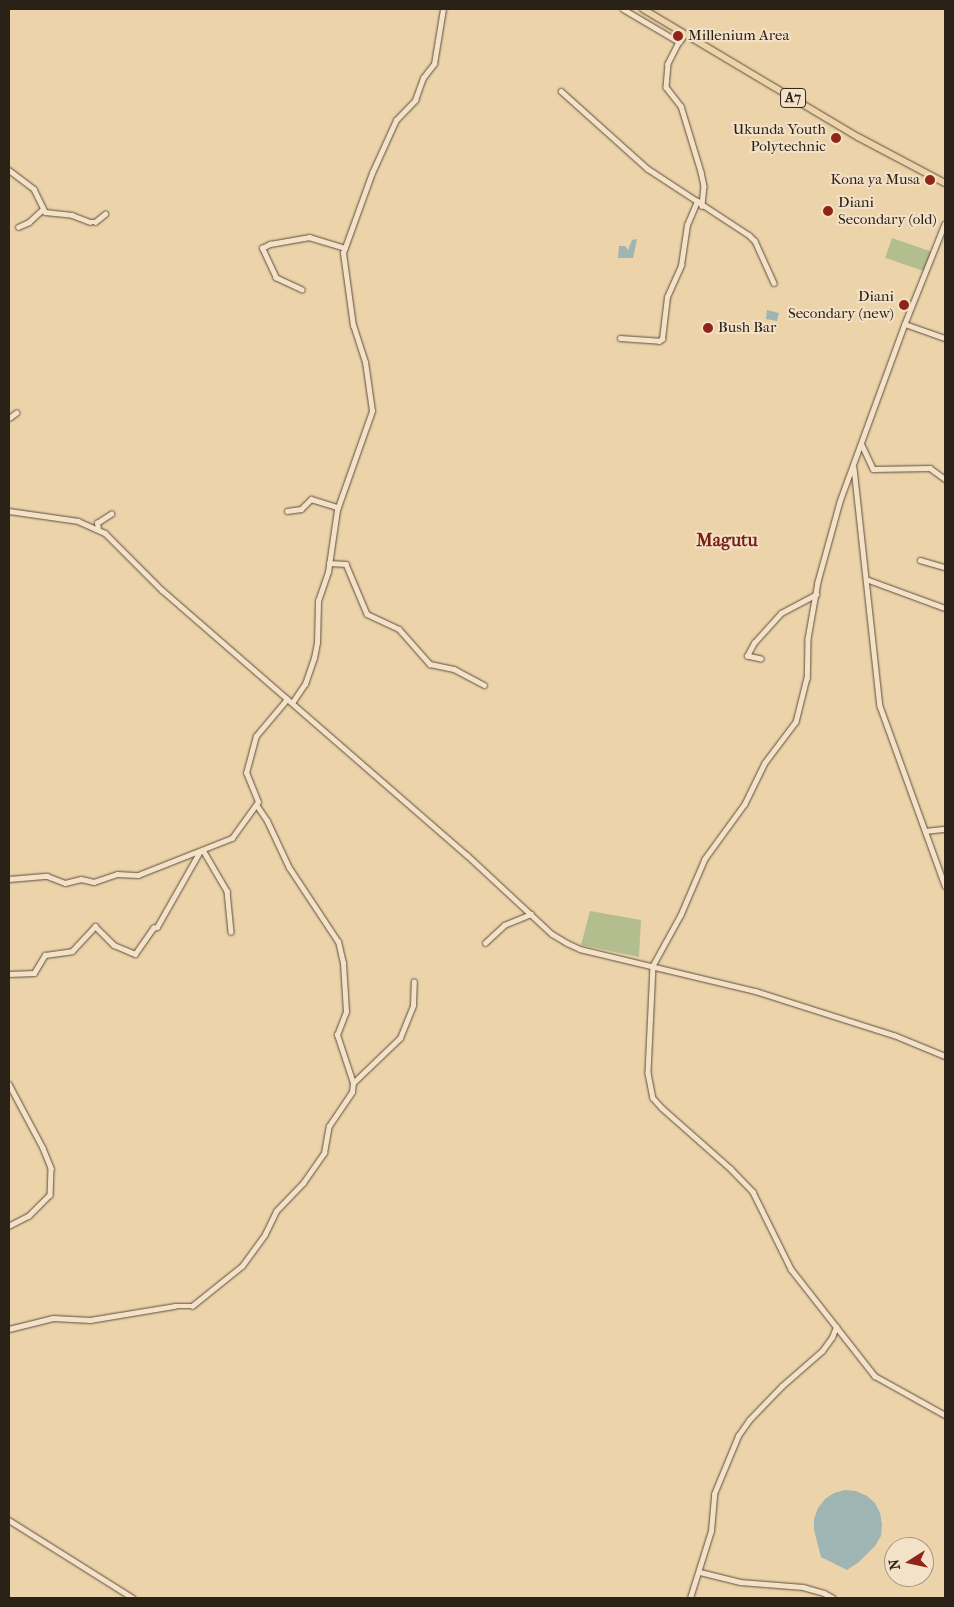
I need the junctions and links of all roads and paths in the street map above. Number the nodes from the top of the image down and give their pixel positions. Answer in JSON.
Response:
{"nodes":[{"id":1,"x":443,"y":9,"type":"edge"},
{"id":2,"x":623,"y":9,"type":"edge"},
{"id":3,"x":643,"y":9,"type":"edge"},
{"id":4,"x":685,"y":34,"type":"junction"},
{"id":5,"x":680,"y":42,"type":"junction"},
{"id":6,"x":561,"y":91,"type":"dead end"},
{"id":7,"x":9,"y":170,"type":"edge"},
{"id":8,"x":945,"y":183,"type":"edge"},
{"id":9,"x":697,"y":201,"type":"junction"},
{"id":10,"x":702,"y":206,"type":"junction"},
{"id":11,"x":43,"y":209,"type":"junction"},
{"id":12,"x":106,"y":214,"type":"dead end"},
{"id":13,"x":945,"y":224,"type":"edge"},
{"id":14,"x":18,"y":227,"type":"dead end"},
{"id":15,"x":344,"y":248,"type":"junction"},
{"id":16,"x":774,"y":284,"type":"dead end"},
{"id":17,"x":302,"y":290,"type":"dead end"},
{"id":18,"x":905,"y":324,"type":"junction"},
{"id":19,"x":620,"y":338,"type":"dead end"},
{"id":20,"x":945,"y":338,"type":"edge"},
{"id":21,"x":16,"y":414,"type":"dead end"},
{"id":22,"x":9,"y":418,"type":"edge"},
{"id":23,"x":862,"y":445,"type":"junction"},
{"id":24,"x":854,"y":467,"type":"junction"},
{"id":25,"x":945,"y":480,"type":"edge"},
{"id":26,"x":338,"y":506,"type":"junction"},
{"id":27,"x":9,"y":511,"type":"edge"},
{"id":28,"x":287,"y":511,"type":"dead end"},
{"id":29,"x":111,"y":514,"type":"dead end"},
{"id":30,"x":98,"y":529,"type":"junction"},
{"id":31,"x":920,"y":560,"type":"dead end"},
{"id":32,"x":329,"y":563,"type":"junction"},
{"id":33,"x":945,"y":567,"type":"edge"},
{"id":34,"x":866,"y":578,"type":"junction"},
{"id":35,"x":816,"y":594,"type":"junction"},
{"id":36,"x":945,"y":608,"type":"edge"},
{"id":37,"x":761,"y":659,"type":"dead end"},
{"id":38,"x":484,"y":685,"type":"dead end"},
{"id":39,"x":287,"y":699,"type":"junction"},
{"id":40,"x":292,"y":703,"type":"junction"},
{"id":41,"x":257,"y":806,"type":"junction"},
{"id":42,"x":945,"y":829,"type":"edge"},
{"id":43,"x":925,"y":830,"type":"junction"},
{"id":44,"x":201,"y":851,"type":"junction"},
{"id":45,"x":9,"y":879,"type":"edge"},
{"id":46,"x":945,"y":886,"type":"edge"},
{"id":47,"x":531,"y":914,"type":"junction"},
{"id":48,"x":231,"y":932,"type":"dead end"},
{"id":49,"x":485,"y":942,"type":"dead end"},
{"id":50,"x":653,"y":966,"type":"junction"},
{"id":51,"x":9,"y":974,"type":"edge"},
{"id":52,"x":414,"y":982,"type":"dead end"},
{"id":53,"x":945,"y":1056,"type":"edge"},
{"id":54,"x":353,"y":1082,"type":"junction"},
{"id":55,"x":9,"y":1084,"type":"edge"},
{"id":56,"x":9,"y":1226,"type":"edge"},
{"id":57,"x":836,"y":1326,"type":"junction"},
{"id":58,"x":9,"y":1329,"type":"edge"},
{"id":59,"x":945,"y":1415,"type":"edge"},
{"id":60,"x":9,"y":1520,"type":"edge"},
{"id":61,"x":700,"y":1572,"type":"junction"},
{"id":62,"x":133,"y":1598,"type":"edge"},
{"id":63,"x":690,"y":1598,"type":"edge"},
{"id":64,"x":833,"y":1598,"type":"edge"}],
"edges":[{"from":1,"to":15,"type":"street"},
{"from":2,"to":5,"type":"street"},
{"from":3,"to":4,"type":"highway","number":"A7"},
{"from":4,"to":5,"type":"street"},
{"from":4,"to":8,"type":"highway","number":"A7"},
{"from":5,"to":10,"type":"street"},
{"from":6,"to":9,"type":"street"},
{"from":7,"to":11,"type":"street"},
{"from":9,"to":10,"type":"street"},
{"from":9,"to":19,"type":"street"},
{"from":10,"to":16,"type":"street"},
{"from":11,"to":12,"type":"street"},
{"from":11,"to":14,"type":"street"},
{"from":13,"to":18,"type":"street"},
{"from":15,"to":17,"type":"street"},
{"from":15,"to":26,"type":"street"},
{"from":18,"to":20,"type":"street"},
{"from":18,"to":23,"type":"street"},
{"from":21,"to":22,"type":"street"},
{"from":23,"to":24,"type":"street"},
{"from":23,"to":25,"type":"street"},
{"from":24,"to":34,"type":"street"},
{"from":24,"to":35,"type":"street"},
{"from":26,"to":28,"type":"street"},
{"from":26,"to":32,"type":"street"},
{"from":27,"to":30,"type":"street"},
{"from":29,"to":30,"type":"street"},
{"from":30,"to":39,"type":"street"},
{"from":31,"to":33,"type":"street"},
{"from":32,"to":38,"type":"street"},
{"from":32,"to":40,"type":"street"},
{"from":34,"to":36,"type":"street"},
{"from":34,"to":43,"type":"street"},
{"from":35,"to":37,"type":"street"},
{"from":35,"to":50,"type":"street"},
{"from":39,"to":40,"type":"street"},
{"from":39,"to":41,"type":"street"},
{"from":40,"to":47,"type":"street"},
{"from":41,"to":44,"type":"street"},
{"from":41,"to":54,"type":"street"},
{"from":42,"to":43,"type":"street"},
{"from":43,"to":46,"type":"street"},
{"from":44,"to":45,"type":"street"},
{"from":44,"to":48,"type":"street"},
{"from":44,"to":51,"type":"street"},
{"from":47,"to":49,"type":"street"},
{"from":47,"to":50,"type":"street"},
{"from":50,"to":53,"type":"street"},
{"from":50,"to":57,"type":"street"},
{"from":52,"to":54,"type":"street"},
{"from":54,"to":58,"type":"street"},
{"from":55,"to":56,"type":"street"},
{"from":57,"to":59,"type":"street"},
{"from":57,"to":61,"type":"street"},
{"from":60,"to":62,"type":"street"},
{"from":61,"to":63,"type":"street"},
{"from":61,"to":64,"type":"street"}]}
